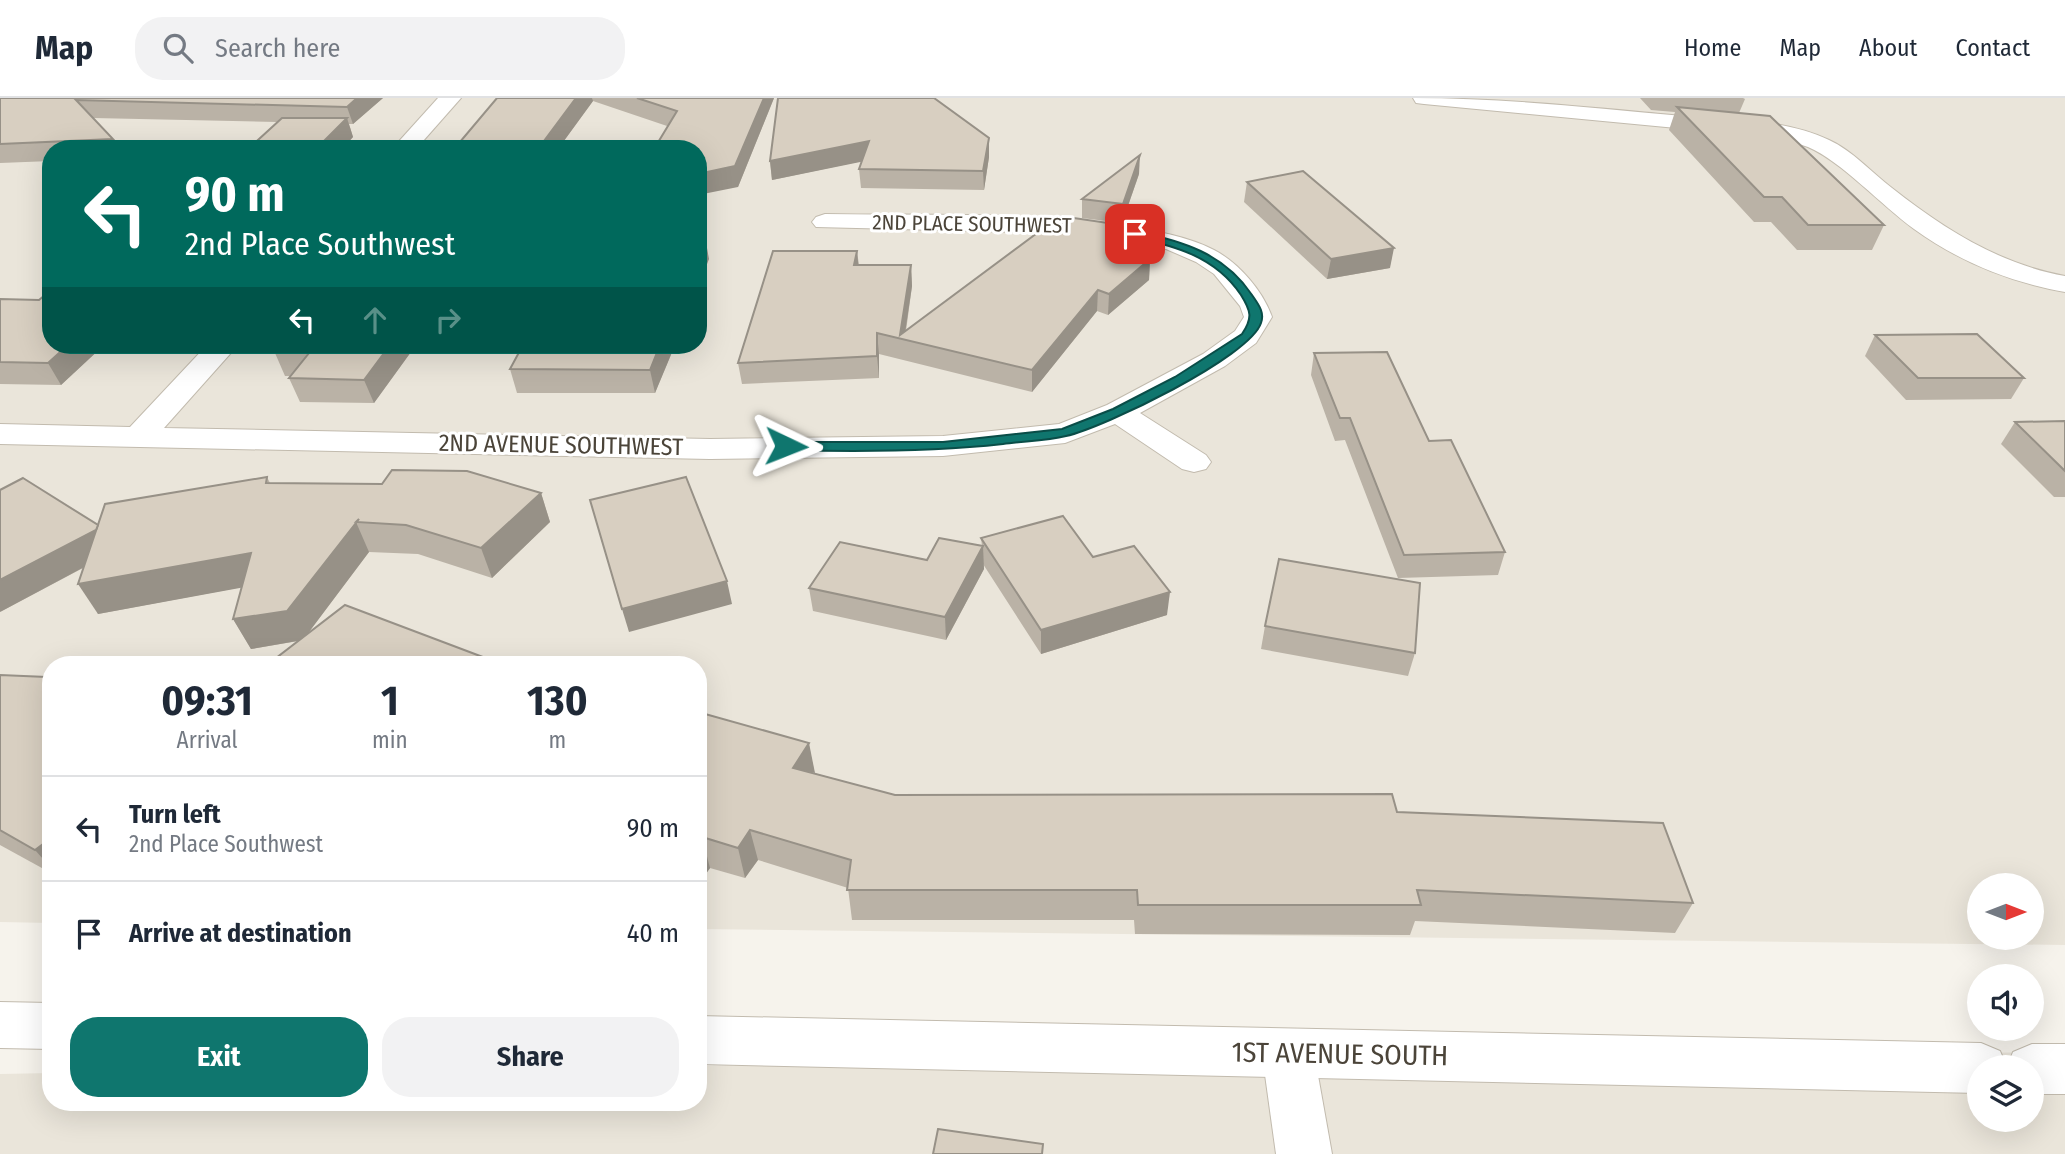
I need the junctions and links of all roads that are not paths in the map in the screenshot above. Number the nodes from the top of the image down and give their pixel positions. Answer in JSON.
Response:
{"nodes":[{"id":1,"x":450,"y":98,"type":"edge"},
{"id":2,"x":1424,"y":98,"type":"edge"},
{"id":3,"x":411,"y":140,"type":"edge"},
{"id":4,"x":825,"y":222,"type":"dead end"},
{"id":5,"x":2065,"y":284,"type":"edge"},
{"id":6,"x":1257,"y":311,"type":"joint"},
{"id":7,"x":215,"y":354,"type":"edge"},
{"id":8,"x":1118,"y":412,"type":"junction"},
{"id":9,"x":0,"y":433,"type":"edge"},
{"id":10,"x":140,"y":435,"type":"junction"},
{"id":11,"x":1194,"y":462,"type":"dead end"},
{"id":12,"x":0,"y":1025,"type":"edge"},
{"id":13,"x":42,"y":1026,"type":"edge"},
{"id":14,"x":707,"y":1040,"type":"edge"},
{"id":15,"x":1288,"y":1053,"type":"junction"},
{"id":16,"x":1967,"y":1068,"type":"edge"},
{"id":17,"x":2044,"y":1069,"type":"edge"},
{"id":18,"x":2065,"y":1069,"type":"edge"},
{"id":19,"x":1304,"y":1154,"type":"edge"}],
"edges":[{"from":1,"to":3,"type":"street"},
{"from":2,"to":5,"type":"street"},
{"from":4,"to":6,"type":"street","name":"2ND PLACE SOUTHWEST"},
{"from":6,"to":8,"type":"street","name":"2ND AVENUE SOUTHWEST"},
{"from":7,"to":10,"type":"street"},
{"from":8,"to":10,"type":"street","name":"2ND AVENUE SOUTHWEST"},
{"from":8,"to":11,"type":"street"},
{"from":9,"to":10,"type":"street","name":"2ND AVENUE SOUTHWEST"},
{"from":12,"to":13,"type":"street"},
{"from":14,"to":15,"type":"street","name":"1ST AVENUE SOUTH"},
{"from":15,"to":16,"type":"street","name":"1ST AVENUE SOUTH"},
{"from":15,"to":19,"type":"street"},
{"from":17,"to":18,"type":"street"}]}
